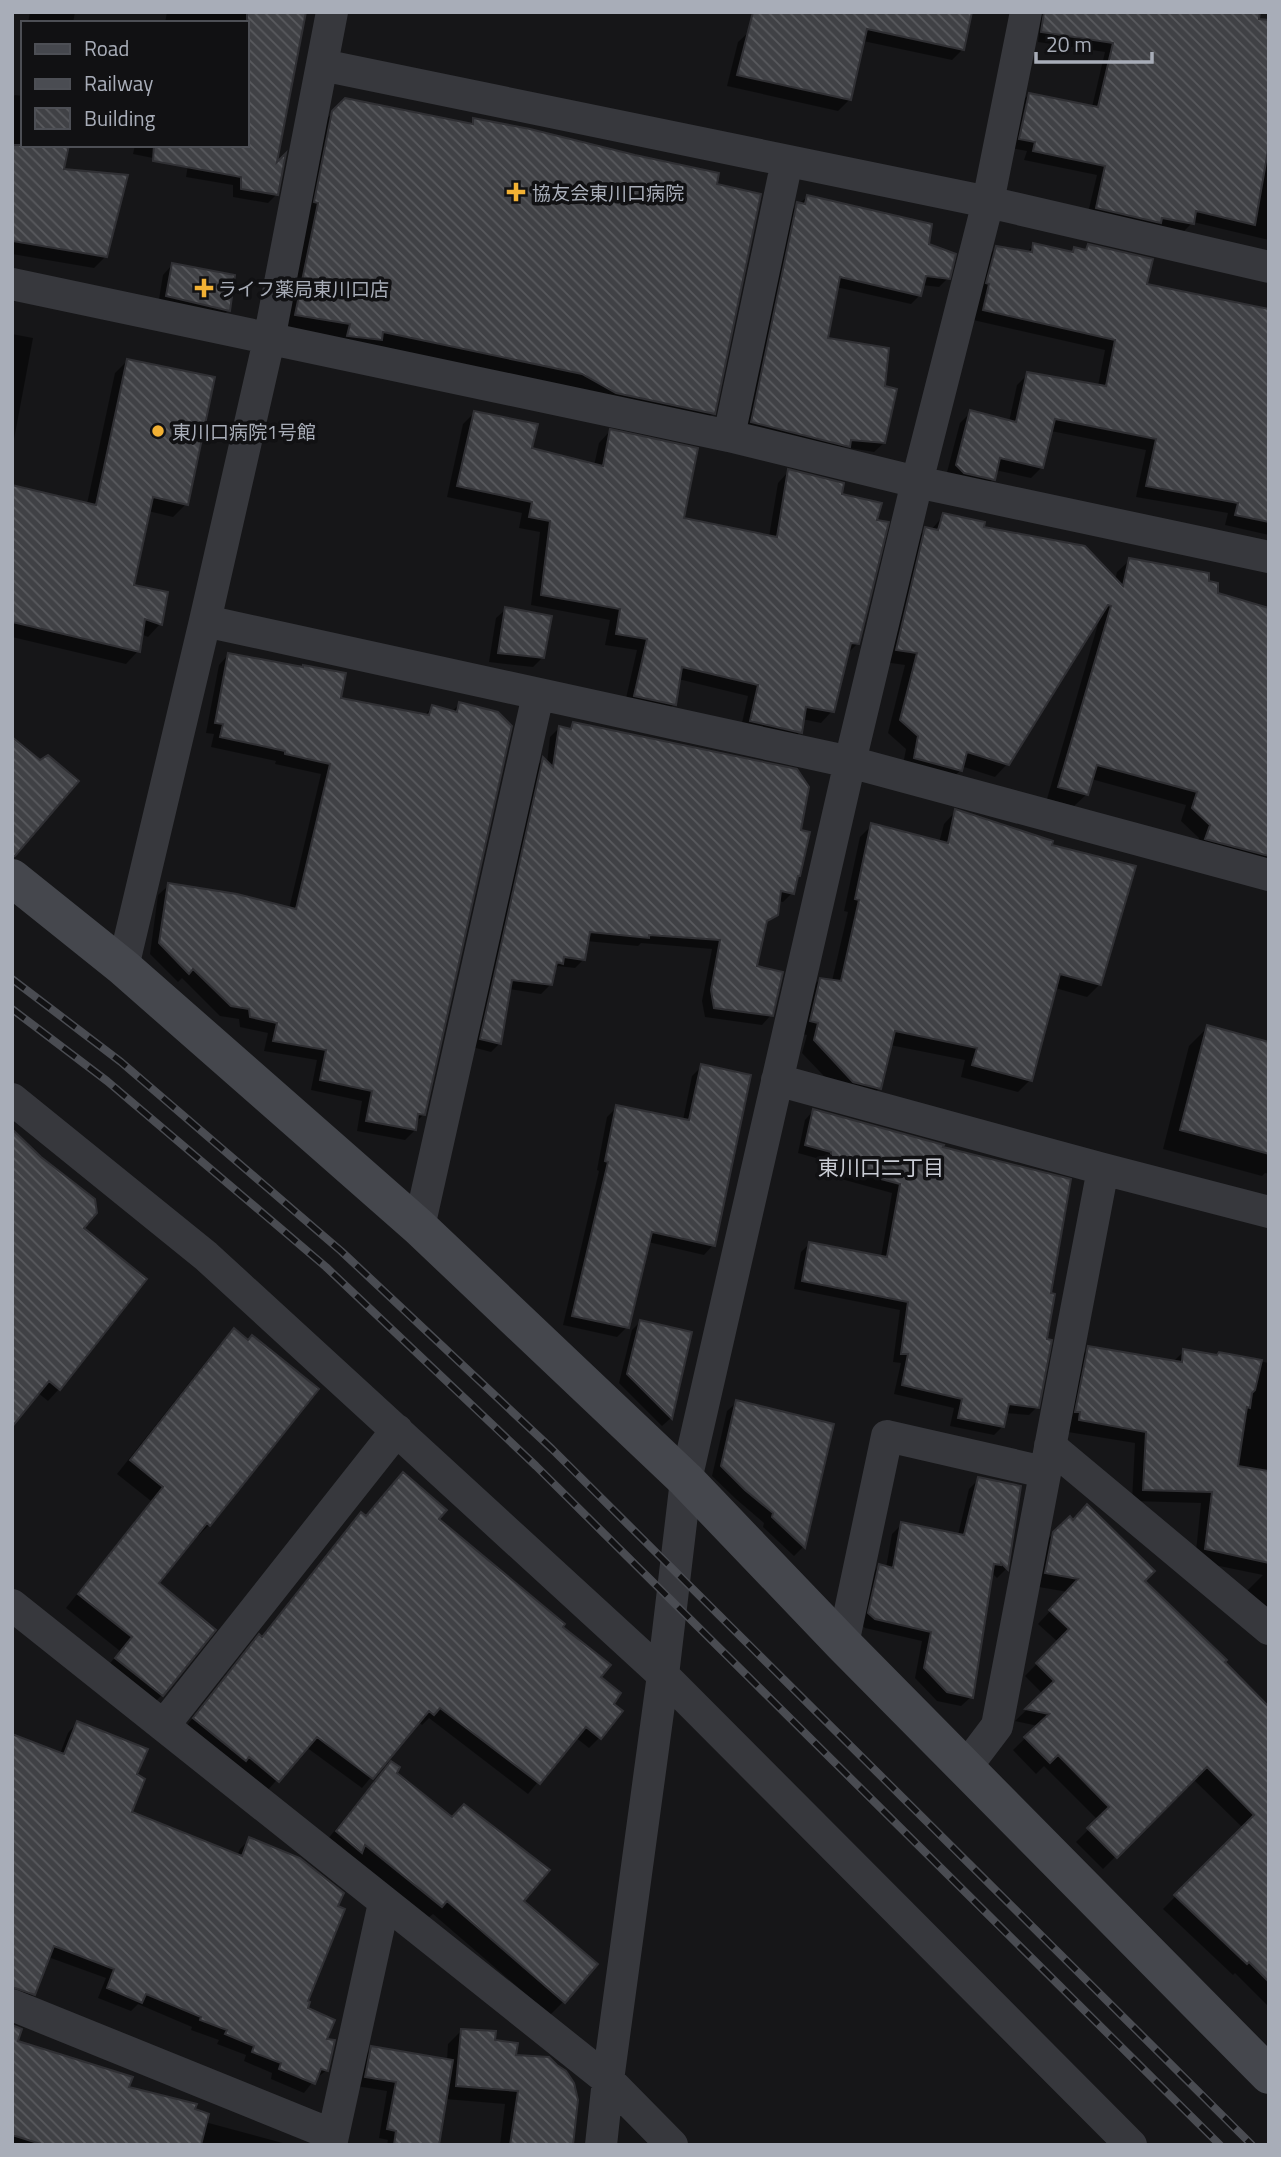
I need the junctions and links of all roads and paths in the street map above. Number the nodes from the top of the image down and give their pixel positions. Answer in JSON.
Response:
{"nodes":[{"id":1,"x":332,"y":12,"type":"edge"},
{"id":2,"x":1026,"y":12,"type":"edge"},
{"id":3,"x":322,"y":65,"type":"junction"},
{"id":4,"x":787,"y":161,"type":"junction"},
{"id":5,"x":988,"y":202,"type":"junction"},
{"id":6,"x":1269,"y":267,"type":"edge"},
{"id":7,"x":12,"y":284,"type":"edge"},
{"id":8,"x":269,"y":340,"type":"junction"},
{"id":9,"x":729,"y":436,"type":"junction"},
{"id":10,"x":917,"y":482,"type":"junction"},
{"id":11,"x":1269,"y":557,"type":"edge"},
{"id":12,"x":205,"y":621,"type":"junction"},
{"id":13,"x":538,"y":695,"type":"junction"},
{"id":14,"x":850,"y":762,"type":"junction"},
{"id":15,"x":1269,"y":875,"type":"edge"},
{"id":16,"x":12,"y":878,"type":"edge"},
{"id":17,"x":123,"y":967,"type":"junction"},
{"id":18,"x":777,"y":1080,"type":"junction"},
{"id":19,"x":12,"y":1099,"type":"edge"},
{"id":20,"x":1103,"y":1169,"type":"junction"},
{"id":21,"x":1269,"y":1212,"type":"edge"},
{"id":22,"x":419,"y":1227,"type":"junction"},
{"id":23,"x":397,"y":1430,"type":"junction"},
{"id":24,"x":1047,"y":1459,"type":"junction"},
{"id":25,"x":686,"y":1480,"type":"junction"},
{"id":26,"x":12,"y":1605,"type":"edge"},
{"id":27,"x":1269,"y":1629,"type":"edge"},
{"id":28,"x":843,"y":1644,"type":"junction"},
{"id":29,"x":663,"y":1675,"type":"junction"},
{"id":30,"x":164,"y":1725,"type":"junction"},
{"id":31,"x":966,"y":1768,"type":"junction"},
{"id":32,"x":384,"y":1903,"type":"junction"},
{"id":33,"x":12,"y":2005,"type":"edge"},
{"id":34,"x":1269,"y":2075,"type":"edge"},
{"id":35,"x":608,"y":2080,"type":"junction"},
{"id":36,"x":332,"y":2140,"type":"edge"},
{"id":37,"x":601,"y":2145,"type":"edge"},
{"id":38,"x":672,"y":2145,"type":"edge"},
{"id":39,"x":1131,"y":2145,"type":"edge"}],
"edges":[{"from":1,"to":3,"type":"street"},
{"from":2,"to":5,"type":"street"},
{"from":3,"to":4,"type":"street"},
{"from":3,"to":8,"type":"street"},
{"from":4,"to":5,"type":"street"},
{"from":4,"to":9,"type":"street"},
{"from":5,"to":6,"type":"street"},
{"from":5,"to":10,"type":"street"},
{"from":7,"to":8,"type":"street"},
{"from":8,"to":9,"type":"street"},
{"from":8,"to":12,"type":"street"},
{"from":9,"to":10,"type":"street"},
{"from":10,"to":11,"type":"street"},
{"from":10,"to":14,"type":"street"},
{"from":12,"to":13,"type":"street"},
{"from":12,"to":17,"type":"street"},
{"from":13,"to":14,"type":"street"},
{"from":13,"to":22,"type":"street"},
{"from":14,"to":15,"type":"street"},
{"from":14,"to":18,"type":"street"},
{"from":16,"to":17,"type":"street"},
{"from":17,"to":22,"type":"street"},
{"from":18,"to":20,"type":"street"},
{"from":18,"to":25,"type":"street"},
{"from":19,"to":23,"type":"street"},
{"from":20,"to":21,"type":"street"},
{"from":20,"to":24,"type":"street"},
{"from":22,"to":25,"type":"street"},
{"from":23,"to":29,"type":"street"},
{"from":23,"to":30,"type":"street"},
{"from":24,"to":27,"type":"street"},
{"from":24,"to":28,"type":"street"},
{"from":24,"to":31,"type":"street"},
{"from":25,"to":28,"type":"street"},
{"from":25,"to":29,"type":"street"},
{"from":26,"to":30,"type":"street"},
{"from":28,"to":31,"type":"street"},
{"from":29,"to":35,"type":"street"},
{"from":29,"to":39,"type":"street"},
{"from":30,"to":32,"type":"street"},
{"from":31,"to":34,"type":"street"},
{"from":32,"to":35,"type":"street"},
{"from":32,"to":36,"type":"street"},
{"from":33,"to":36,"type":"street"},
{"from":35,"to":37,"type":"street"},
{"from":35,"to":38,"type":"street"}]}
